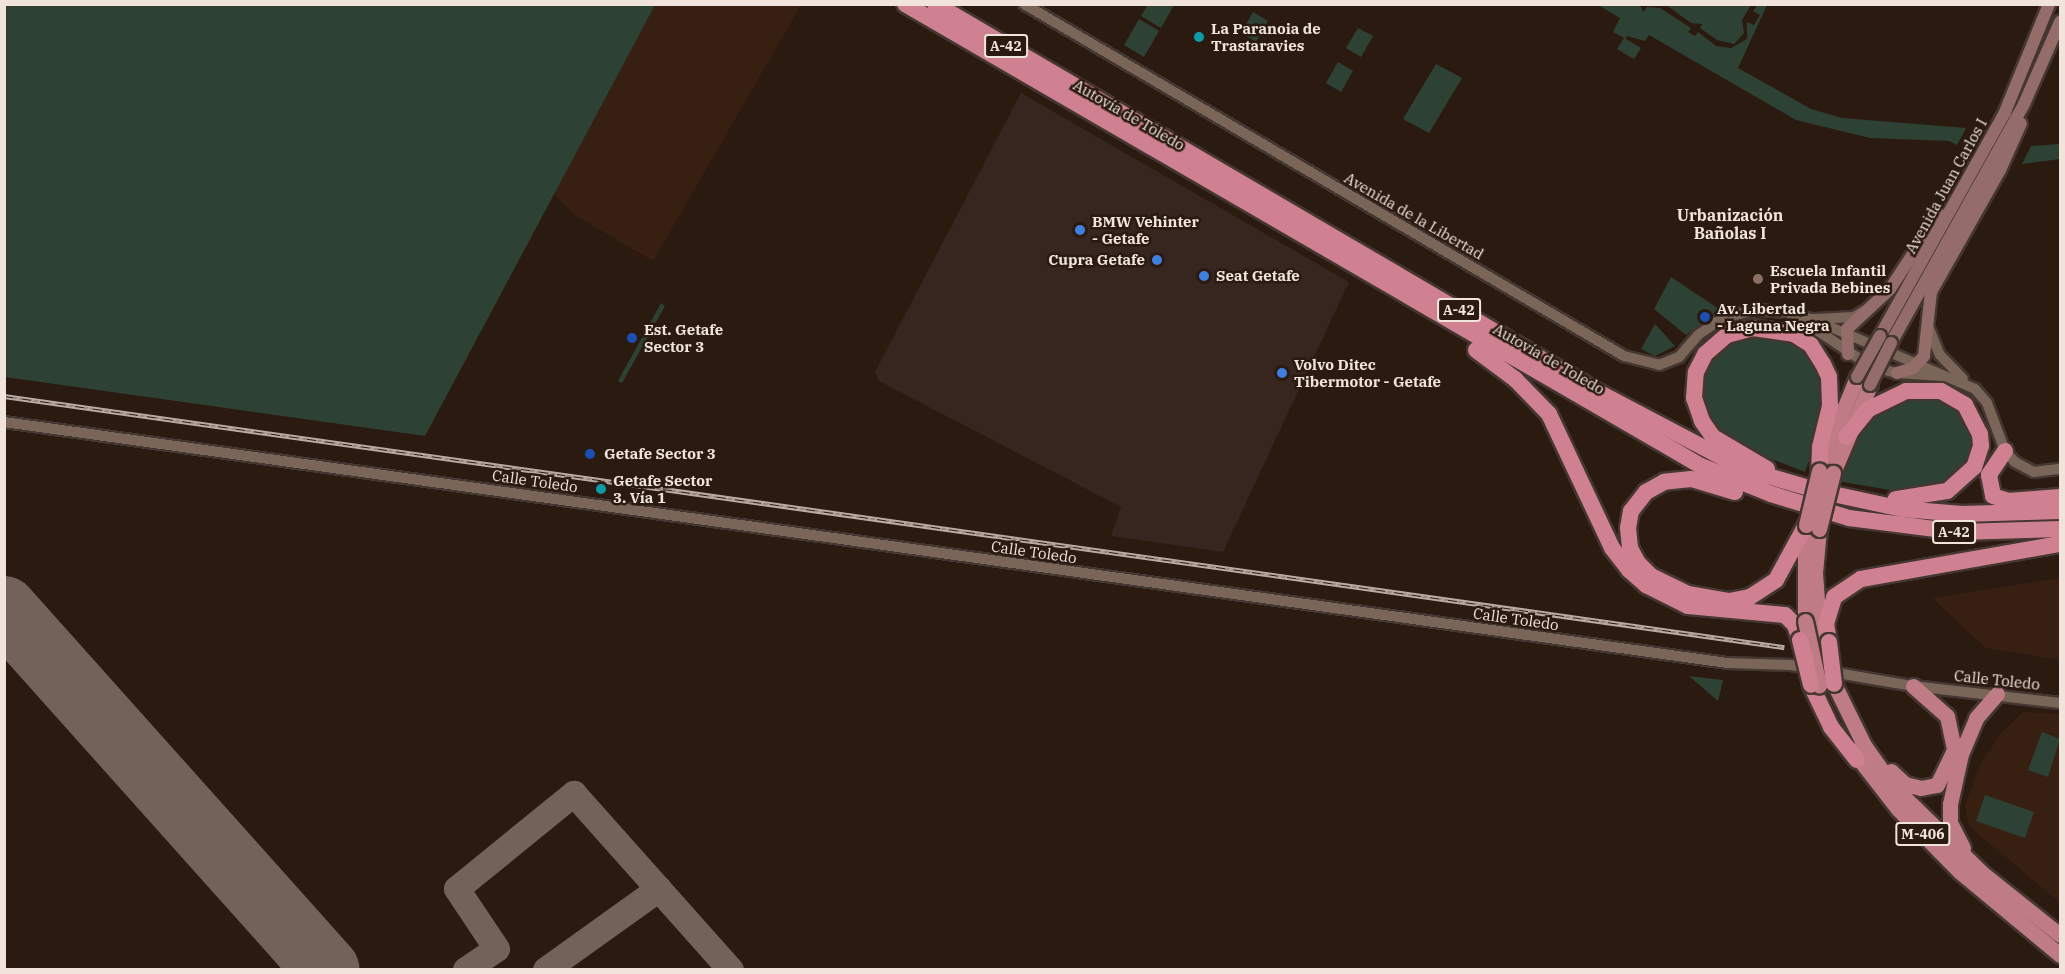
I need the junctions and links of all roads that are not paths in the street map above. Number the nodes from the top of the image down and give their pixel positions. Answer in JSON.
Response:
{"nodes":[{"id":1,"x":905,"y":4,"type":"edge"},
{"id":2,"x":935,"y":4,"type":"edge"},
{"id":3,"x":1024,"y":4,"type":"edge"},
{"id":4,"x":2049,"y":4,"type":"edge"},
{"id":5,"x":2061,"y":22,"type":"edge"},
{"id":6,"x":2037,"y":77,"type":"junction"},
{"id":7,"x":2005,"y":112,"type":"junction"},
{"id":8,"x":1294,"y":233,"type":"junction"},
{"id":9,"x":1874,"y":305,"type":"junction"},
{"id":10,"x":1796,"y":315,"type":"junction"},
{"id":11,"x":1812,"y":319,"type":"junction"},
{"id":12,"x":1927,"y":320,"type":"junction"},
{"id":13,"x":1844,"y":335,"type":"junction"},
{"id":14,"x":1848,"y":354,"type":"junction"},
{"id":15,"x":1919,"y":364,"type":"junction"},
{"id":16,"x":1897,"y":373,"type":"junction"},
{"id":17,"x":1951,"y":377,"type":"junction"},
{"id":18,"x":1864,"y":381,"type":"junction"},
{"id":19,"x":1975,"y":389,"type":"junction"},
{"id":20,"x":4,"y":422,"type":"edge"},
{"id":21,"x":1846,"y":437,"type":"junction"},
{"id":22,"x":2005,"y":451,"type":"junction"},
{"id":23,"x":2061,"y":470,"type":"edge"},
{"id":24,"x":1826,"y":472,"type":"junction"},
{"id":25,"x":1790,"y":484,"type":"junction"},
{"id":26,"x":2061,"y":497,"type":"edge"},
{"id":27,"x":1862,"y":500,"type":"junction"},
{"id":28,"x":2061,"y":511,"type":"edge"},
{"id":29,"x":1849,"y":518,"type":"junction"},
{"id":30,"x":1812,"y":527,"type":"junction"},
{"id":31,"x":2061,"y":529,"type":"edge"},
{"id":32,"x":2061,"y":544,"type":"edge"},
{"id":33,"x":1825,"y":641,"type":"junction"},
{"id":34,"x":1821,"y":685,"type":"junction"},
{"id":35,"x":1913,"y":686,"type":"junction"},
{"id":36,"x":1991,"y":693,"type":"junction"},
{"id":37,"x":2061,"y":703,"type":"edge"},
{"id":38,"x":1954,"y":750,"type":"junction"},
{"id":39,"x":1860,"y":752,"type":"junction"},
{"id":40,"x":1981,"y":872,"type":"junction"},
{"id":41,"x":2061,"y":936,"type":"edge"},
{"id":42,"x":2061,"y":955,"type":"edge"}],
"edges":[{"from":1,"to":8,"type":"highway","name":"Autovía de Toledo","number":"A-42"},
{"from":2,"to":25,"type":"highway","name":"Autovía de Toledo","number":"A-42"},
{"from":3,"to":10,"type":"street","name":"Avenida de la Libertad"},
{"from":4,"to":7,"type":"main road","name":"Avenida Juan Carlos I"},
{"from":5,"to":6,"type":"main road","name":"Avenida Juan Carlos I"},
{"from":6,"to":12,"type":"main road"},
{"from":6,"to":18,"type":"main road","name":"Avenida Juan Carlos I","bridge":true},
{"from":7,"to":9,"type":"main road"},
{"from":7,"to":18,"type":"main road","name":"Avenida Juan Carlos I","bridge":true},
{"from":8,"to":29,"type":"highway","name":"Autovía de Toledo","number":"A-42"},
{"from":8,"to":34,"type":"highway","bridge":true},
{"from":9,"to":11,"type":"street","name":"Avenida de la Libertad"},
{"from":9,"to":13,"type":"main road"},
{"from":10,"to":11,"type":"street","name":"Avenida de la Libertad"},
{"from":10,"to":14,"type":"street","name":"Avenida de la Libertad"},
{"from":11,"to":13,"type":"street","name":"Avenida de la Libertad"},
{"from":12,"to":15,"type":"main road"},
{"from":12,"to":19,"type":"street"},
{"from":13,"to":14,"type":"main road"},
{"from":13,"to":15,"type":"street","name":"Avenida de la Libertad"},
{"from":14,"to":16,"type":"street","name":"Avenida de la Libertad"},
{"from":15,"to":16,"type":"main road"},
{"from":15,"to":17,"type":"street","name":"Avenida de la Libertad"},
{"from":16,"to":17,"type":"street","name":"Avenida de la Libertad"},
{"from":17,"to":19,"type":"street","name":"Avenida de la Libertad"},
{"from":18,"to":21,"type":"highway"},
{"from":18,"to":24,"type":"highway"},
{"from":19,"to":22,"type":"street","name":"Avenida de la Libertad"},
{"from":20,"to":35,"type":"street","name":"Calle Toledo"},
{"from":21,"to":24,"type":"highway"},
{"from":21,"to":27,"type":"highway"},
{"from":22,"to":23,"type":"street"},
{"from":22,"to":26,"type":"highway"},
{"from":24,"to":25,"type":"highway"},
{"from":24,"to":30,"type":"highway","bridge":true},
{"from":25,"to":27,"type":"highway","name":"Autovía de Toledo","number":"A-42"},
{"from":27,"to":28,"type":"highway","name":"Autovía de Toledo","number":"A-42"},
{"from":29,"to":30,"type":"highway"},
{"from":29,"to":31,"type":"highway","name":"Autovía de Toledo","number":"A-42"},
{"from":30,"to":33,"type":"highway"},
{"from":30,"to":34,"type":"highway","bridge":true},
{"from":32,"to":33,"type":"highway"},
{"from":33,"to":34,"type":"highway","bridge":true},
{"from":34,"to":39,"type":"highway"},
{"from":35,"to":36,"type":"street","name":"Calle Toledo"},
{"from":35,"to":38,"type":"highway"},
{"from":36,"to":37,"type":"street","name":"Calle Toledo"},
{"from":36,"to":38,"type":"highway"},
{"from":36,"to":40,"type":"highway"},
{"from":38,"to":39,"type":"highway"},
{"from":39,"to":40,"type":"highway","number":"M-406"},
{"from":39,"to":42,"type":"highway","number":"M-406"},
{"from":40,"to":41,"type":"highway","number":"M-406"}]}
